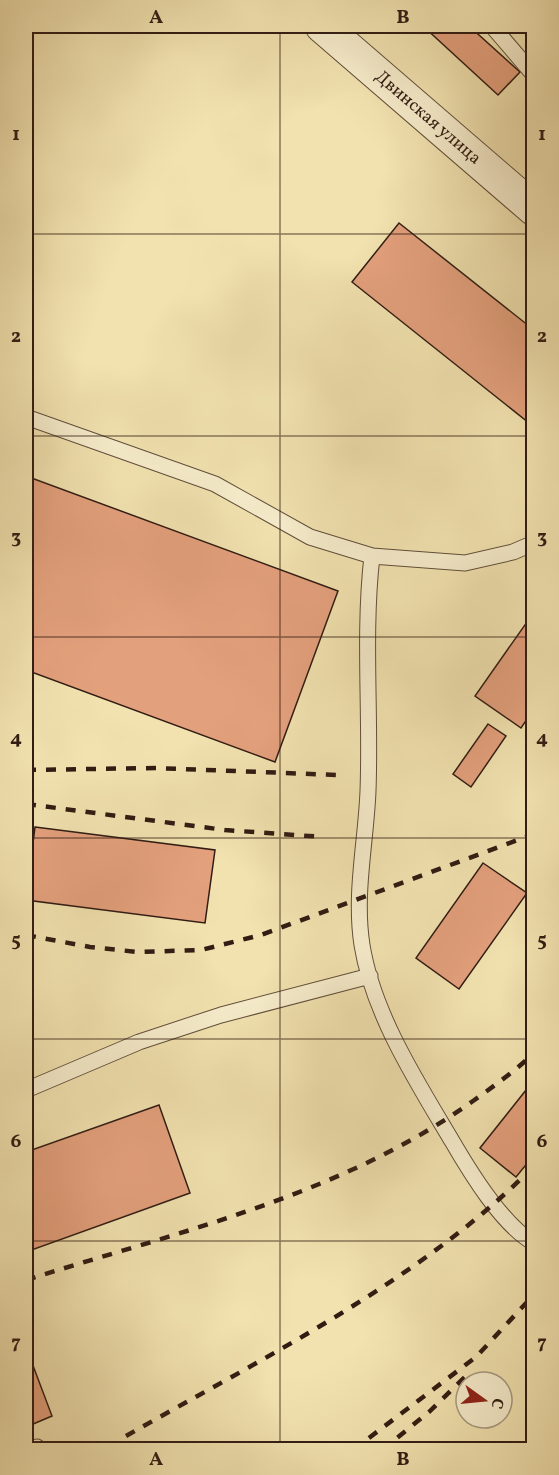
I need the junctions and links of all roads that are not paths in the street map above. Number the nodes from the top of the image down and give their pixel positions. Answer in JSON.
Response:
{"nodes":[{"id":1,"x":322,"y":26,"type":"edge"},
{"id":2,"x":492,"y":26,"type":"edge"},
{"id":3,"x":534,"y":75,"type":"edge"},
{"id":4,"x":534,"y":209,"type":"edge"},
{"id":5,"x":26,"y":417,"type":"edge"},
{"id":6,"x":534,"y":543,"type":"edge"},
{"id":7,"x":372,"y":556,"type":"junction"},
{"id":8,"x":370,"y":976,"type":"junction"},
{"id":9,"x":26,"y":1090,"type":"edge"},
{"id":10,"x":534,"y":1243,"type":"edge"},
{"id":11,"x":30,"y":1449,"type":"edge"},
{"id":12,"x":39,"y":1449,"type":"edge"}],
"edges":[{"from":1,"to":4,"type":"street","name":"Двинская улица"},
{"from":2,"to":3,"type":"lane"},
{"from":5,"to":7,"type":"lane"},
{"from":6,"to":7,"type":"lane"},
{"from":7,"to":8,"type":"lane"},
{"from":8,"to":9,"type":"lane"},
{"from":8,"to":10,"type":"lane"},
{"from":11,"to":12,"type":"lane"}]}
